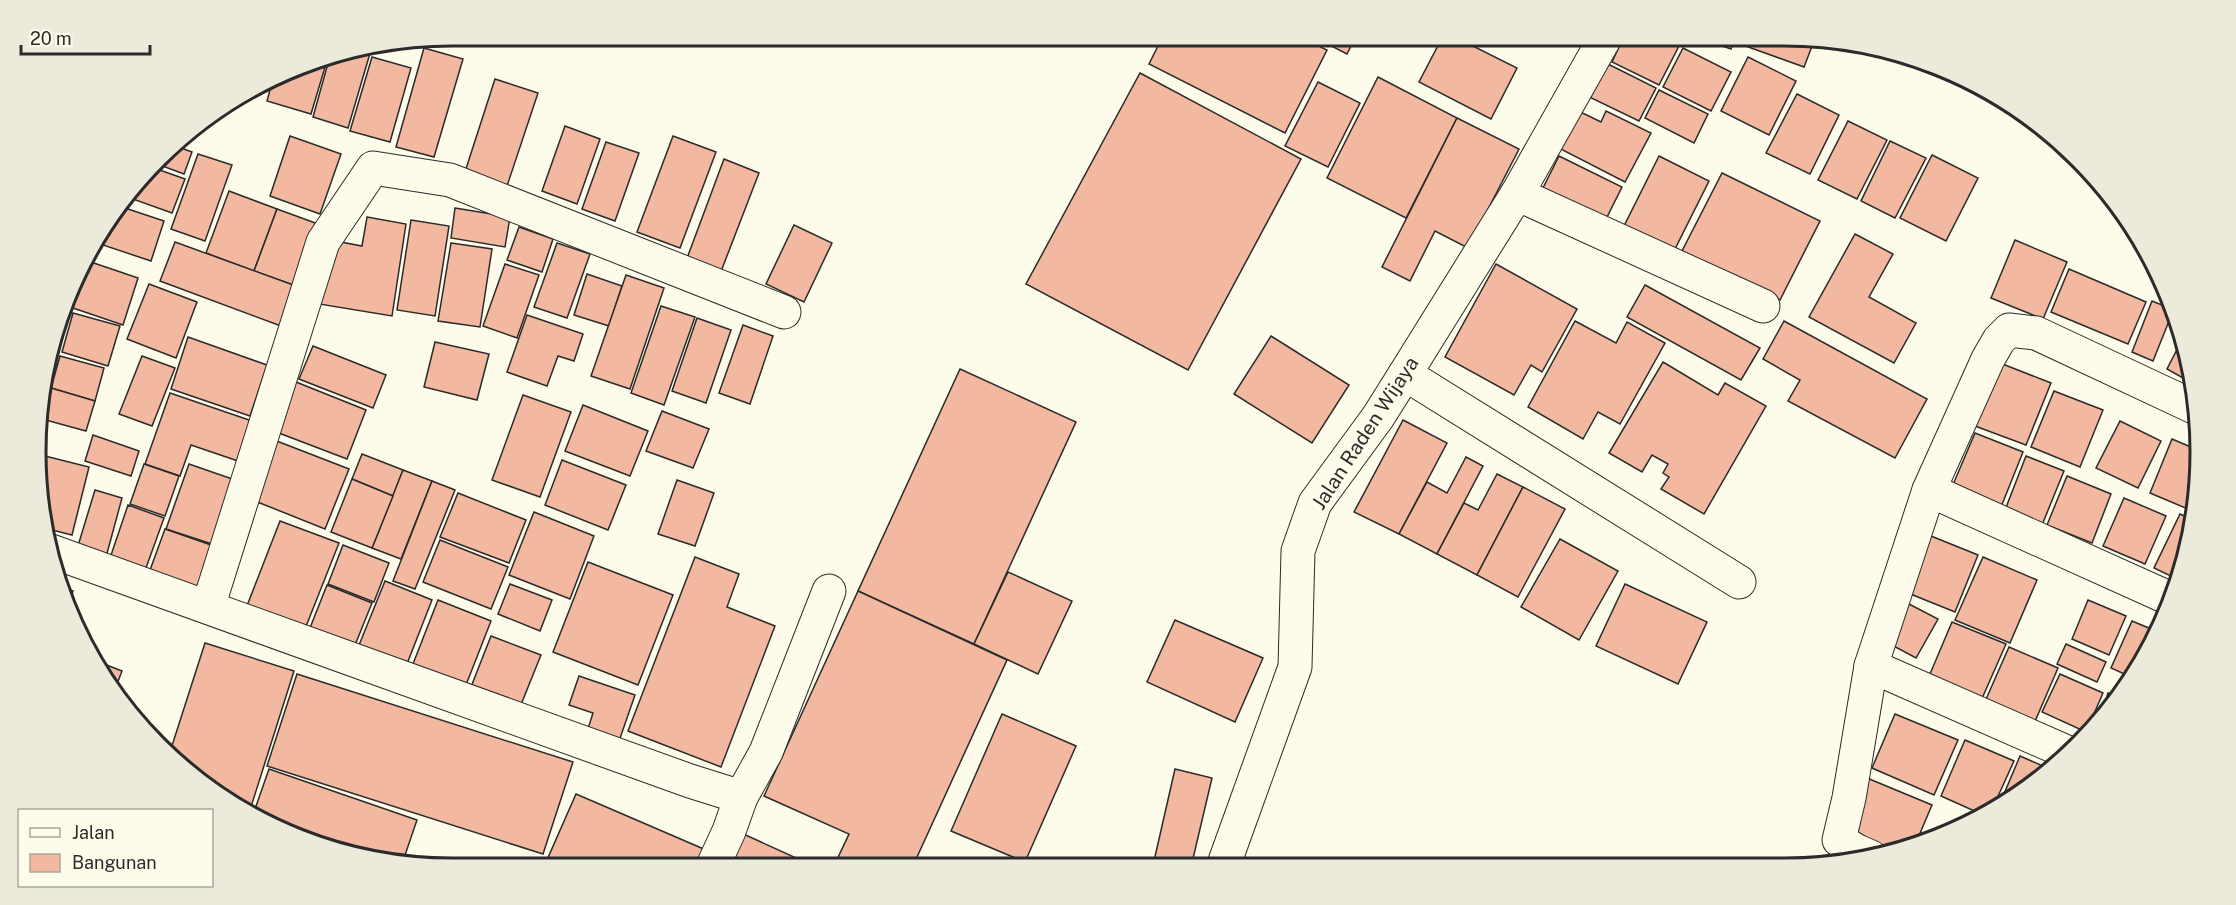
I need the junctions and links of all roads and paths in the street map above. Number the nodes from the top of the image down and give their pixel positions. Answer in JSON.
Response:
{"nodes":[{"id":1,"x":1600,"y":46,"type":"edge"},
{"id":2,"x":1517,"y":194,"type":"junction"},
{"id":3,"x":1763,"y":306,"type":"dead end"},
{"id":4,"x":784,"y":312,"type":"dead end"},
{"id":5,"x":1405,"y":374,"type":"junction"},
{"id":6,"x":2186,"y":404,"type":"edge"},
{"id":7,"x":1929,"y":490,"type":"junction"},
{"id":8,"x":59,"y":555,"type":"edge"},
{"id":9,"x":1739,"y":582,"type":"dead end"},
{"id":10,"x":829,"y":591,"type":"dead end"},
{"id":11,"x":2163,"y":596,"type":"edge"},
{"id":12,"x":208,"y":607,"type":"junction"},
{"id":13,"x":1871,"y":666,"type":"junction"},
{"id":14,"x":2061,"y":749,"type":"edge"},
{"id":15,"x":741,"y":797,"type":"junction"},
{"id":16,"x":1859,"y":852,"type":"edge"},
{"id":17,"x":717,"y":858,"type":"edge"},
{"id":18,"x":1226,"y":858,"type":"edge"}],
"edges":[{"from":1,"to":2,"type":"street","name":"Jalan Raden Wijaya"},
{"from":2,"to":3,"type":"street"},
{"from":2,"to":5,"type":"street","name":"Jalan Raden Wijaya"},
{"from":4,"to":12,"type":"street"},
{"from":5,"to":9,"type":"street"},
{"from":5,"to":18,"type":"street","name":"Jalan Raden Wijaya"},
{"from":6,"to":7,"type":"street"},
{"from":7,"to":11,"type":"street"},
{"from":7,"to":13,"type":"street"},
{"from":8,"to":12,"type":"street"},
{"from":10,"to":15,"type":"street"},
{"from":12,"to":15,"type":"street"},
{"from":13,"to":14,"type":"street"},
{"from":13,"to":16,"type":"street"},
{"from":15,"to":17,"type":"street"}]}
